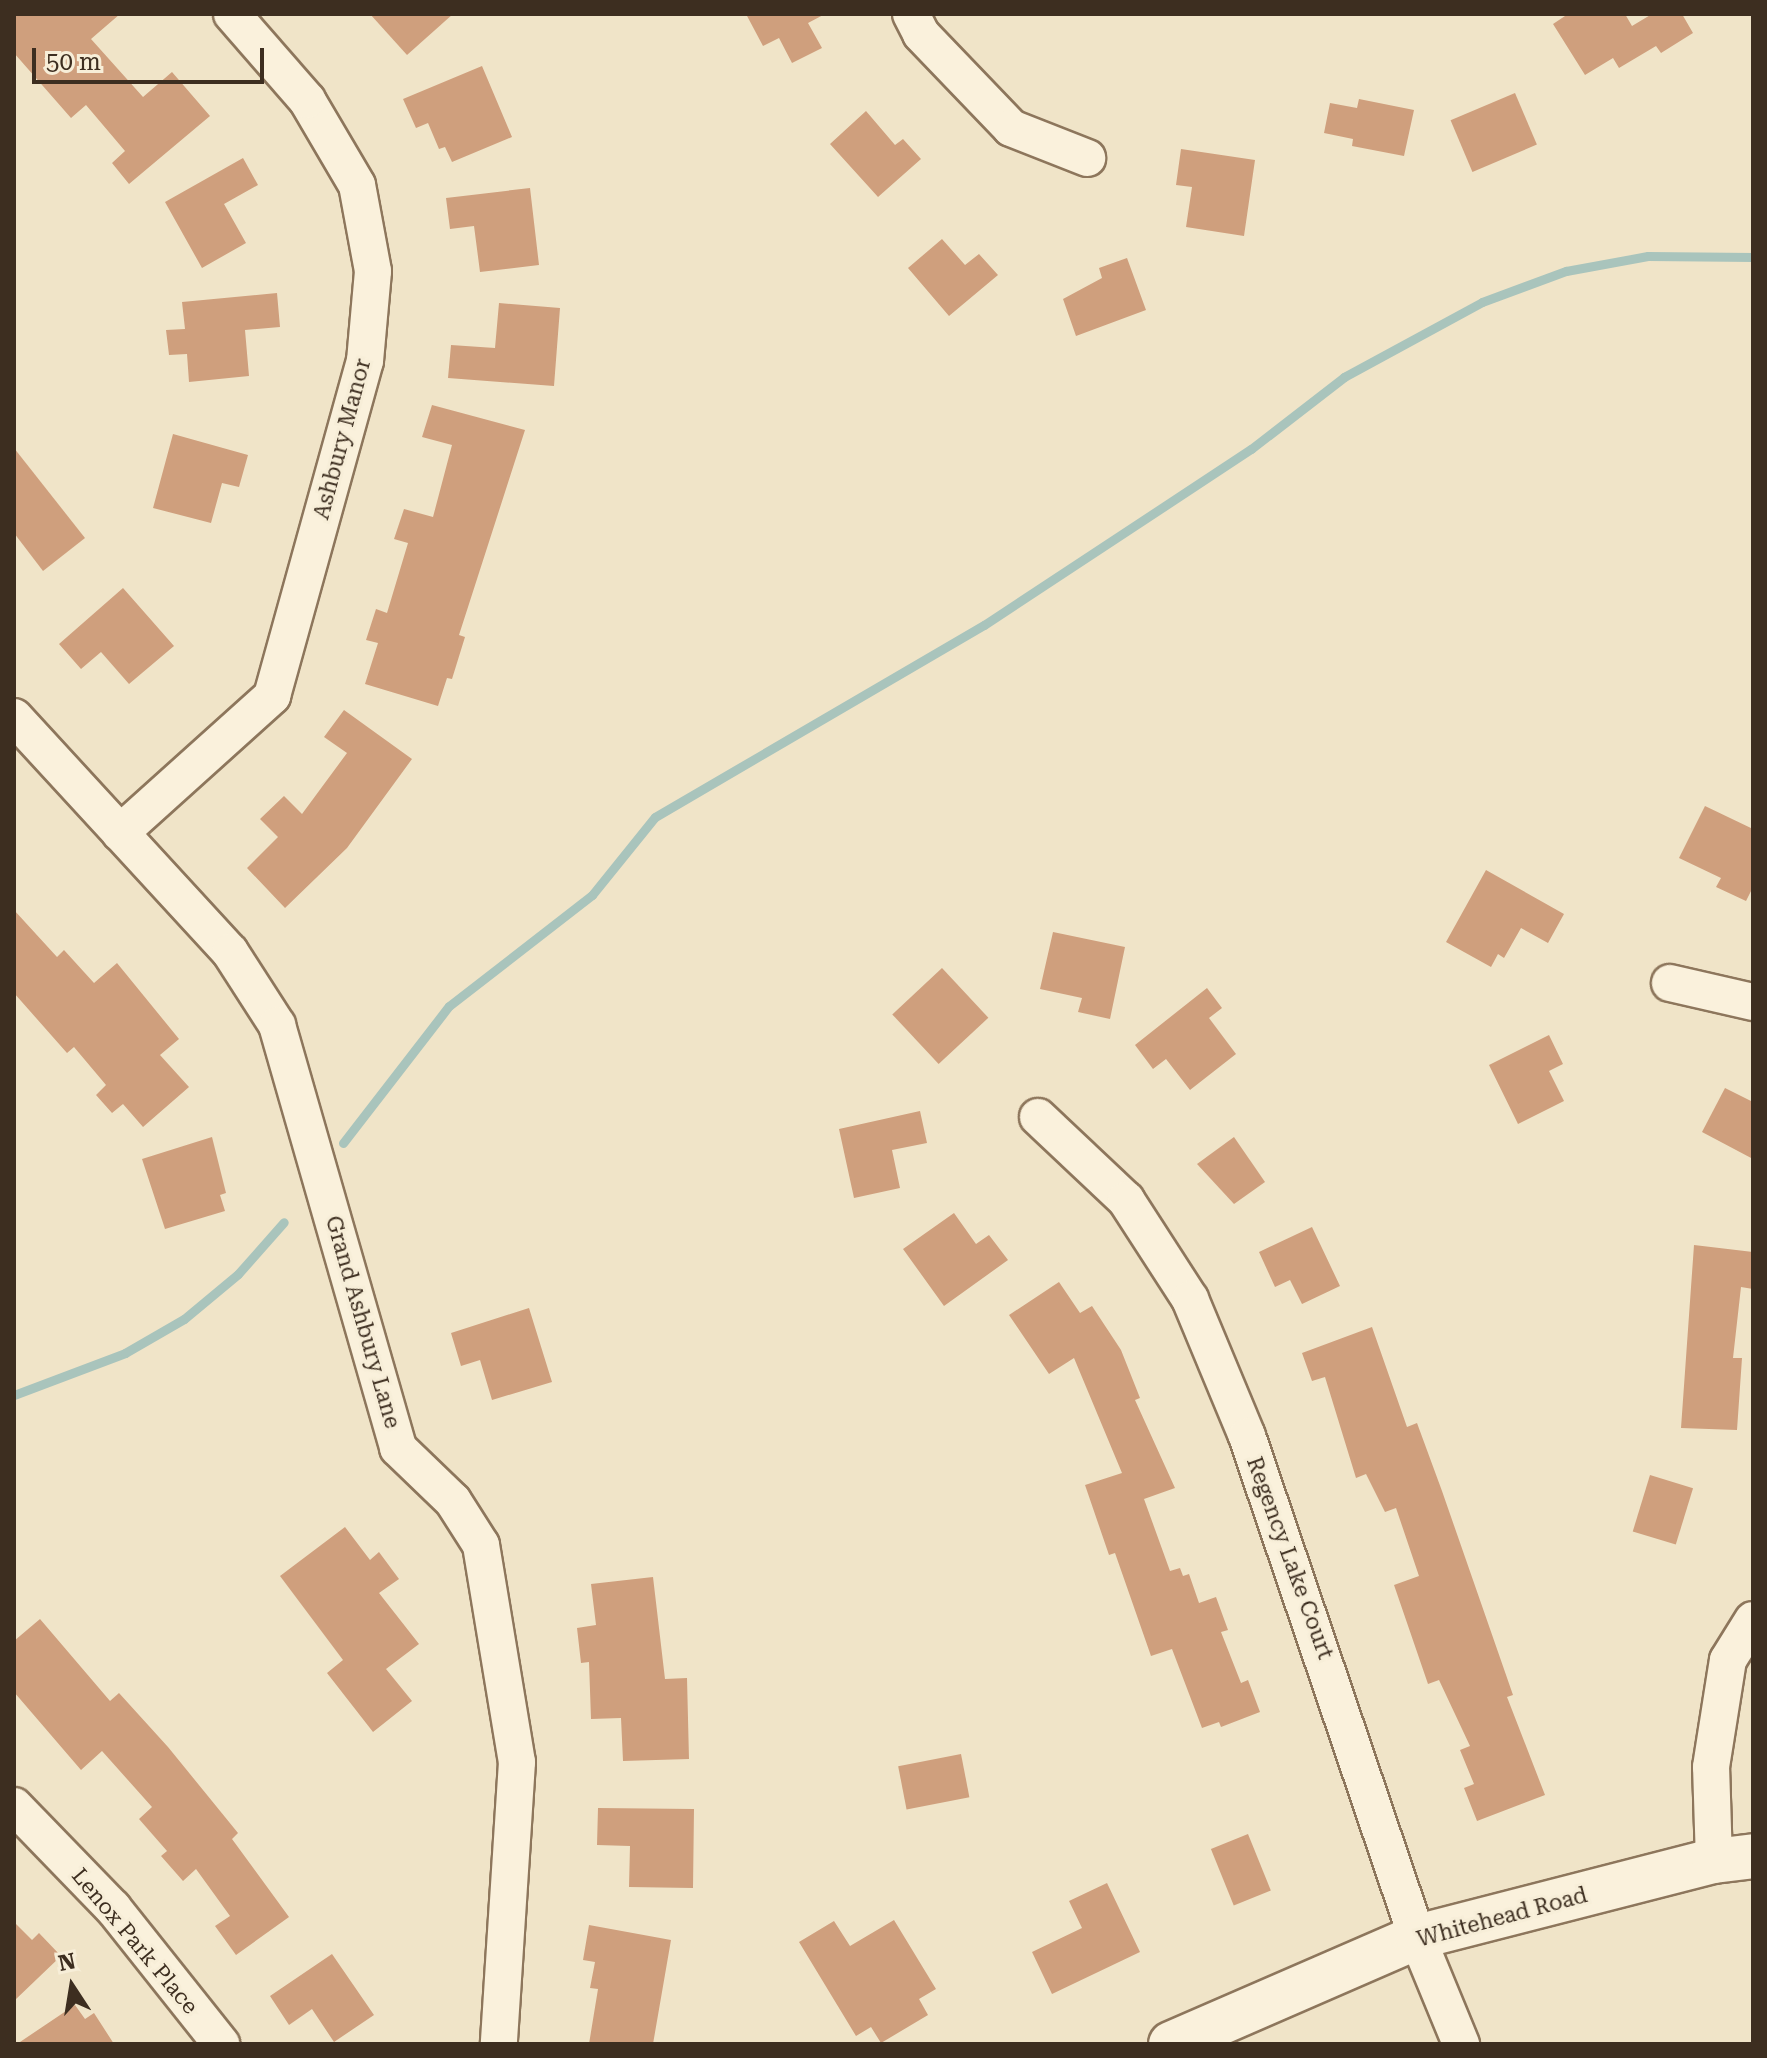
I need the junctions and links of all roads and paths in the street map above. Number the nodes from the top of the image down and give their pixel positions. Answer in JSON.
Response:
{"nodes":[{"id":1,"x":232,"y":14,"type":"edge"},
{"id":2,"x":911,"y":14,"type":"edge"},
{"id":3,"x":1087,"y":158,"type":"dead end"},
{"id":4,"x":14,"y":717,"type":"edge"},
{"id":5,"x":120,"y":833,"type":"junction"},
{"id":6,"x":1670,"y":983,"type":"dead end"},
{"id":7,"x":1753,"y":1002,"type":"edge"},
{"id":8,"x":1038,"y":1117,"type":"dead end"},
{"id":9,"x":1753,"y":1620,"type":"edge"},
{"id":10,"x":14,"y":1806,"type":"edge"},
{"id":11,"x":1733,"y":1858,"type":"edge"},
{"id":12,"x":1417,"y":1937,"type":"junction"},
{"id":13,"x":221,"y":2044,"type":"edge"},
{"id":14,"x":499,"y":2044,"type":"edge"},
{"id":15,"x":1171,"y":2044,"type":"edge"},
{"id":16,"x":1461,"y":2044,"type":"edge"}],
"edges":[{"from":1,"to":5,"type":"street","name":"Ashbury Manor"},
{"from":2,"to":3,"type":"street"},
{"from":4,"to":5,"type":"street","name":"Grand Ashbury Lane"},
{"from":5,"to":14,"type":"street","name":"Grand Ashbury Lane"},
{"from":6,"to":7,"type":"street"},
{"from":8,"to":12,"type":"street","name":"Regency Lake Court"},
{"from":9,"to":11,"type":"street"},
{"from":10,"to":13,"type":"street","name":"Lenox Park Place"},
{"from":11,"to":12,"type":"street","name":"Whitehead Road"},
{"from":12,"to":15,"type":"street","name":"Whitehead Road"},
{"from":12,"to":16,"type":"street","name":"Regency Lake Court"}]}
